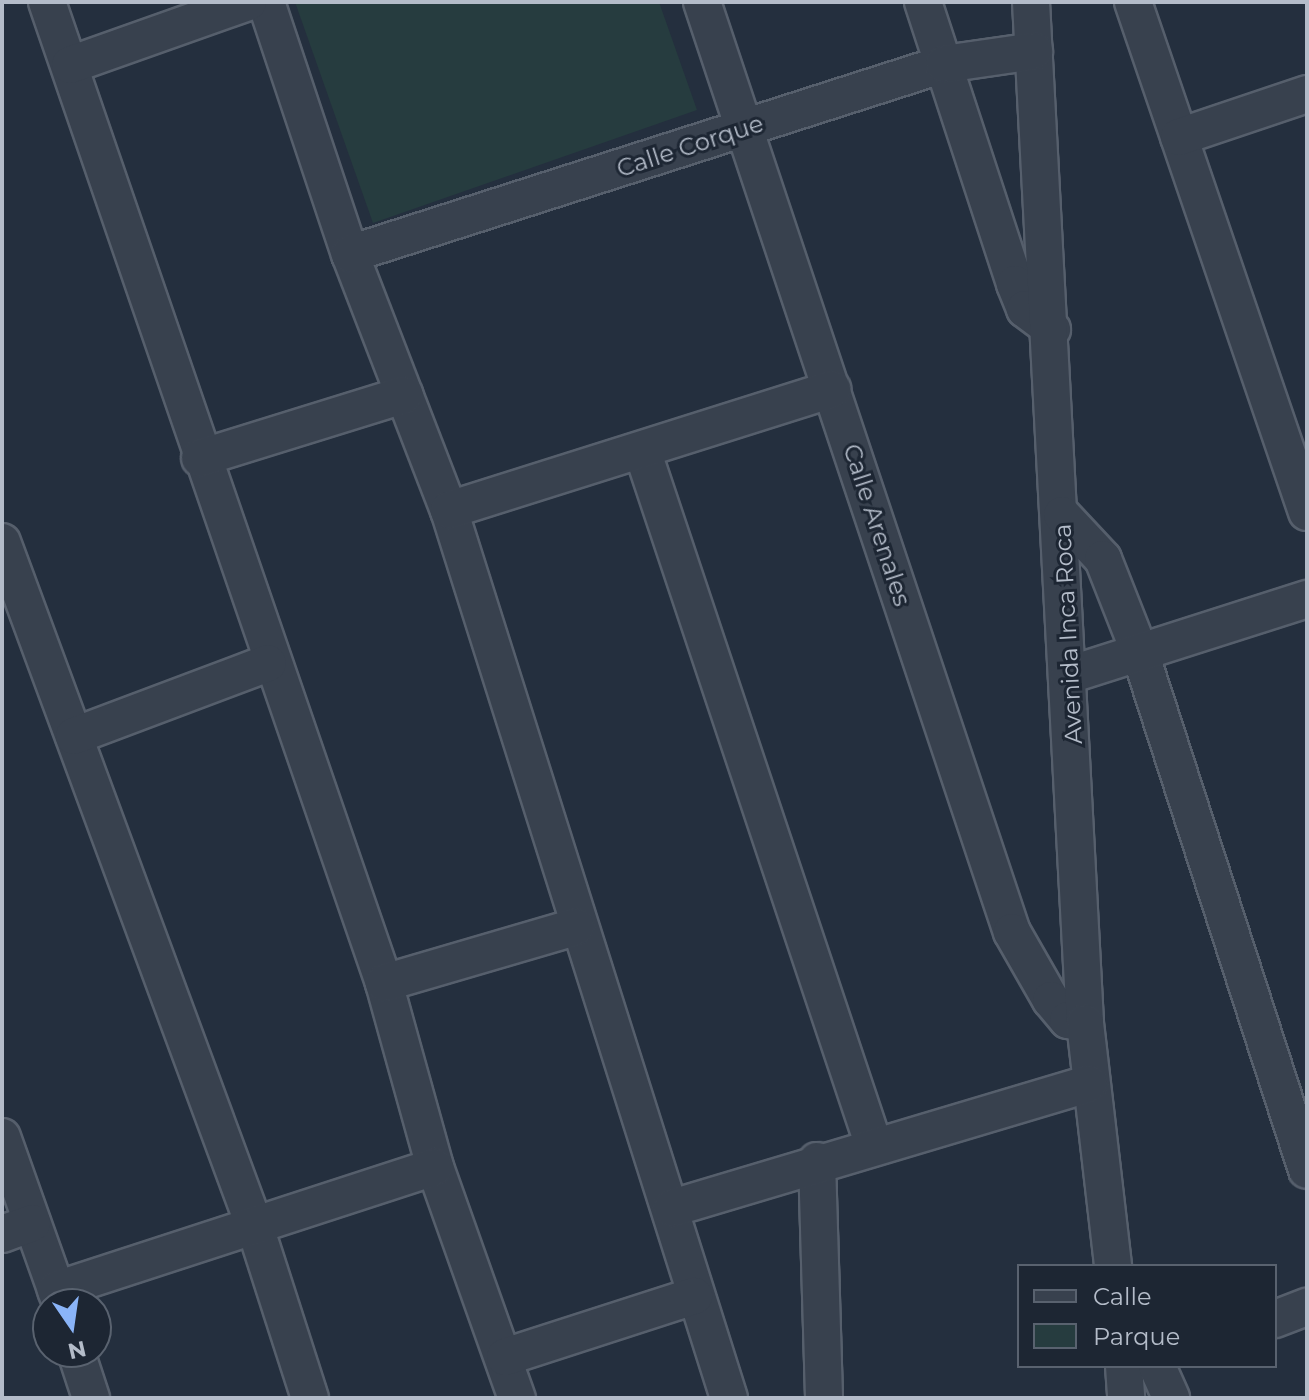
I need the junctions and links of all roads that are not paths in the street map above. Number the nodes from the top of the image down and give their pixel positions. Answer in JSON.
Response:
{"nodes":[{"id":1,"x":47,"y":2,"type":"edge"},
{"id":2,"x":248,"y":2,"type":"edge"},
{"id":3,"x":266,"y":2,"type":"edge"},
{"id":4,"x":702,"y":2,"type":"edge"},
{"id":5,"x":923,"y":2,"type":"edge"},
{"id":6,"x":1031,"y":2,"type":"edge"},
{"id":7,"x":1133,"y":2,"type":"edge"},
{"id":8,"x":1034,"y":51,"type":"junction"},
{"id":9,"x":944,"y":64,"type":"junction"},
{"id":10,"x":70,"y":65,"type":"junction"},
{"id":11,"x":1307,"y":94,"type":"edge"},
{"id":12,"x":745,"y":128,"type":"junction"},
{"id":13,"x":1179,"y":137,"type":"junction"},
{"id":14,"x":350,"y":254,"type":"junction"},
{"id":15,"x":1052,"y":329,"type":"junction"},
{"id":16,"x":832,"y":389,"type":"junction"},
{"id":17,"x":404,"y":395,"type":"junction"},
{"id":18,"x":642,"y":450,"type":"junction"},
{"id":19,"x":200,"y":458,"type":"junction"},
{"id":20,"x":449,"y":510,"type":"junction"},
{"id":21,"x":1307,"y":512,"type":"edge"},
{"id":22,"x":1062,"y":515,"type":"junction"},
{"id":23,"x":2,"y":542,"type":"edge"},
{"id":24,"x":1307,"y":599,"type":"edge"},
{"id":25,"x":1140,"y":653,"type":"junction"},
{"id":26,"x":268,"y":663,"type":"junction"},
{"id":27,"x":1069,"y":675,"type":"junction"},
{"id":28,"x":74,"y":736,"type":"junction"},
{"id":29,"x":576,"y":927,"type":"junction"},
{"id":30,"x":384,"y":983,"type":"junction"},
{"id":31,"x":1085,"y":1023,"type":"junction"},
{"id":32,"x":1089,"y":1084,"type":"junction"},
{"id":33,"x":2,"y":1137,"type":"edge"},
{"id":34,"x":873,"y":1143,"type":"junction"},
{"id":35,"x":817,"y":1161,"type":"junction"},
{"id":36,"x":435,"y":1167,"type":"junction"},
{"id":37,"x":1307,"y":1170,"type":"edge"},
{"id":38,"x":672,"y":1208,"type":"junction"},
{"id":39,"x":17,"y":1228,"type":"edge"},
{"id":40,"x":256,"y":1230,"type":"junction"},
{"id":41,"x":1113,"y":1264,"type":"edge"},
{"id":42,"x":54,"y":1288,"type":"edge"},
{"id":43,"x":85,"y":1288,"type":"edge"},
{"id":44,"x":694,"y":1296,"type":"junction"},
{"id":45,"x":1307,"y":1307,"type":"edge"},
{"id":46,"x":1277,"y":1318,"type":"edge"},
{"id":47,"x":505,"y":1357,"type":"junction"},
{"id":48,"x":81,"y":1368,"type":"edge"},
{"id":49,"x":1124,"y":1368,"type":"edge"},
{"id":50,"x":1158,"y":1368,"type":"edge"},
{"id":51,"x":91,"y":1398,"type":"edge"},
{"id":52,"x":310,"y":1398,"type":"edge"},
{"id":53,"x":517,"y":1398,"type":"edge"},
{"id":54,"x":729,"y":1398,"type":"edge"},
{"id":55,"x":824,"y":1398,"type":"edge"},
{"id":56,"x":1126,"y":1398,"type":"edge"},
{"id":57,"x":1171,"y":1398,"type":"edge"}],
"edges":[{"from":1,"to":10,"type":"street"},
{"from":2,"to":10,"type":"street"},
{"from":3,"to":14,"type":"street"},
{"from":4,"to":12,"type":"street","name":"Calle Arenales"},
{"from":5,"to":9,"type":"street"},
{"from":6,"to":8,"type":"street","name":"Avenida Inca Roca"},
{"from":7,"to":13,"type":"street"},
{"from":8,"to":9,"type":"street","name":"Calle Corque"},
{"from":8,"to":15,"type":"street","name":"Avenida Inca Roca"},
{"from":9,"to":12,"type":"street","name":"Calle Corque"},
{"from":9,"to":15,"type":"street"},
{"from":10,"to":19,"type":"street"},
{"from":11,"to":13,"type":"street"},
{"from":12,"to":14,"type":"street","name":"Calle Corque"},
{"from":12,"to":16,"type":"street","name":"Calle Arenales"},
{"from":13,"to":21,"type":"street"},
{"from":14,"to":17,"type":"street"},
{"from":15,"to":22,"type":"street","name":"Avenida Inca Roca"},
{"from":16,"to":18,"type":"street"},
{"from":16,"to":31,"type":"street","name":"Calle Arenales"},
{"from":17,"to":19,"type":"street"},
{"from":17,"to":20,"type":"street"},
{"from":18,"to":20,"type":"street"},
{"from":18,"to":34,"type":"street"},
{"from":19,"to":26,"type":"street"},
{"from":20,"to":29,"type":"street"},
{"from":22,"to":25,"type":"street"},
{"from":22,"to":27,"type":"street","name":"Avenida Inca Roca"},
{"from":23,"to":28,"type":"street"},
{"from":24,"to":25,"type":"street"},
{"from":25,"to":27,"type":"street"},
{"from":25,"to":37,"type":"street"},
{"from":26,"to":28,"type":"street"},
{"from":26,"to":30,"type":"street"},
{"from":27,"to":31,"type":"street","name":"Avenida Inca Roca"},
{"from":28,"to":40,"type":"street"},
{"from":29,"to":30,"type":"street"},
{"from":29,"to":38,"type":"street"},
{"from":30,"to":36,"type":"street"},
{"from":31,"to":32,"type":"street","name":"Avenida Inca Roca"},
{"from":32,"to":34,"type":"street"},
{"from":32,"to":41,"type":"street","name":"Avenida Inca Roca"},
{"from":33,"to":39,"type":"street"},
{"from":34,"to":35,"type":"street"},
{"from":35,"to":38,"type":"street"},
{"from":35,"to":55,"type":"street"},
{"from":36,"to":40,"type":"street"},
{"from":36,"to":47,"type":"street"},
{"from":38,"to":44,"type":"street"},
{"from":39,"to":42,"type":"street"},
{"from":40,"to":43,"type":"street"},
{"from":40,"to":52,"type":"street"},
{"from":44,"to":47,"type":"street"},
{"from":44,"to":54,"type":"street"},
{"from":45,"to":46,"type":"street"},
{"from":47,"to":53,"type":"street"},
{"from":48,"to":51,"type":"street"},
{"from":49,"to":56,"type":"street"},
{"from":50,"to":57,"type":"street"}]}
